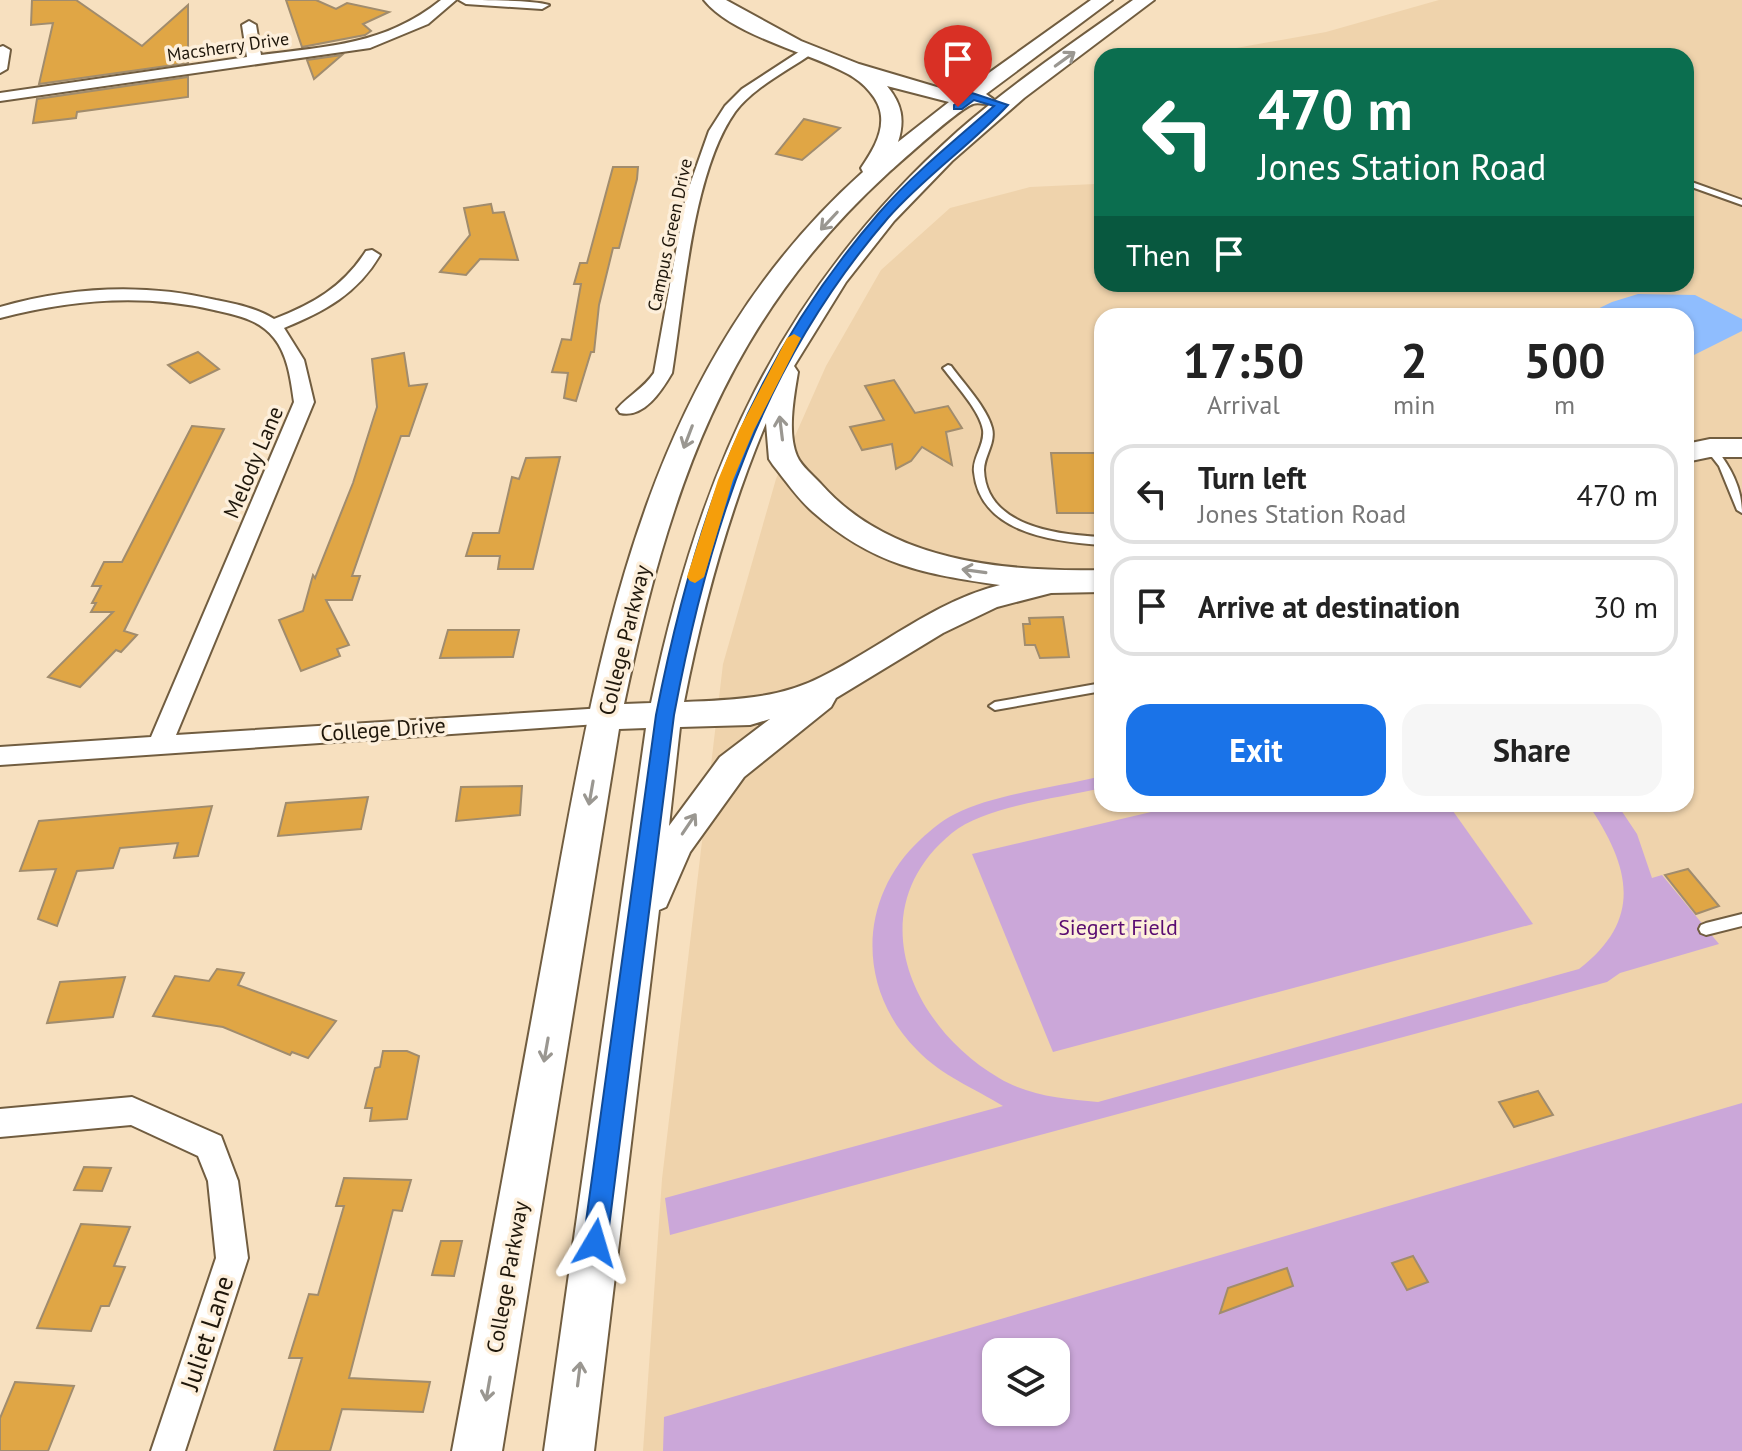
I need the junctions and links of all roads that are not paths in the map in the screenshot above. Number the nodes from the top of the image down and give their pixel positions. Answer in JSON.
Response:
{"nodes":[{"id":1,"x":449,"y":0,"type":"edge"},
{"id":2,"x":466,"y":0,"type":"edge"},
{"id":3,"x":713,"y":0,"type":"edge"},
{"id":4,"x":1103,"y":0,"type":"edge"},
{"id":5,"x":1145,"y":0,"type":"edge"},
{"id":6,"x":542,"y":5,"type":"dead end"},
{"id":7,"x":249,"y":25,"type":"dead end"},
{"id":8,"x":3,"y":50,"type":"dead end"},
{"id":9,"x":808,"y":50,"type":"junction"},
{"id":10,"x":255,"y":61,"type":"junction"},
{"id":11,"x":851,"y":67,"type":"junction"},
{"id":12,"x":0,"y":69,"type":"edge"},
{"id":13,"x":972,"y":96,"type":"junction"},
{"id":14,"x":0,"y":97,"type":"edge"},
{"id":15,"x":1002,"y":105,"type":"junction"},
{"id":16,"x":1694,"y":185,"type":"edge"},
{"id":17,"x":855,"y":194,"type":"junction"},
{"id":18,"x":1742,"y":203,"type":"edge"},
{"id":19,"x":372,"y":255,"type":"dead end"},
{"id":20,"x":0,"y":313,"type":"edge"},
{"id":21,"x":273,"y":326,"type":"junction"},
{"id":22,"x":791,"y":342,"type":"junction"},
{"id":23,"x":948,"y":368,"type":"dead end"},
{"id":24,"x":627,"y":409,"type":"dead end"},
{"id":25,"x":1742,"y":448,"type":"edge"},
{"id":26,"x":1698,"y":450,"type":"edge"},
{"id":27,"x":1742,"y":510,"type":"edge"},
{"id":28,"x":1094,"y":541,"type":"edge"},
{"id":29,"x":1094,"y":581,"type":"edge"},
{"id":30,"x":1051,"y":582,"type":"junction"},
{"id":31,"x":831,"y":687,"type":"junction"},
{"id":32,"x":1094,"y":688,"type":"edge"},
{"id":33,"x":995,"y":706,"type":"dead end"},
{"id":34,"x":665,"y":715,"type":"junction"},
{"id":35,"x":604,"y":717,"type":"junction"},
{"id":36,"x":161,"y":743,"type":"junction"},
{"id":37,"x":0,"y":756,"type":"edge"},
{"id":38,"x":1742,"y":920,"type":"edge"},
{"id":39,"x":1706,"y":929,"type":"dead end"},
{"id":40,"x":634,"y":946,"type":"junction"},
{"id":41,"x":0,"y":1123,"type":"edge"},
{"id":42,"x":168,"y":1451,"type":"edge"},
{"id":43,"x":477,"y":1451,"type":"edge"},
{"id":44,"x":569,"y":1451,"type":"edge"}],
"edges":[{"from":1,"to":10,"type":"street","name":"Macsherry Drive"},
{"from":2,"to":6,"type":"street"},
{"from":3,"to":9,"type":"main road"},
{"from":4,"to":13,"type":"main road","name":"College Parkway"},
{"from":15,"to":5,"type":"main road","one_way":true},
{"from":7,"to":10,"type":"street"},
{"from":8,"to":12,"type":"street"},
{"from":9,"to":11,"type":"main road"},
{"from":9,"to":13,"type":"main road"},
{"from":9,"to":24,"type":"street","name":"Campus Green Drive"},
{"from":10,"to":14,"type":"street","name":"Macsherry Drive"},
{"from":11,"to":13,"type":"main road"},
{"from":11,"to":17,"type":"main road"},
{"from":13,"to":15,"type":"main road"},
{"from":13,"to":17,"type":"main road","name":"College Parkway"},
{"from":15,"to":22,"type":"main road"},
{"from":16,"to":18,"type":"lane"},
{"from":17,"to":35,"type":"main road","name":"College Parkway","one_way":true},
{"from":19,"to":21,"type":"street"},
{"from":20,"to":21,"type":"street"},
{"from":21,"to":36,"type":"street","name":"Melody Lane"},
{"from":30,"to":22,"type":"main road","one_way":true},
{"from":22,"to":34,"type":"main road"},
{"from":23,"to":28,"type":"lane"},
{"from":25,"to":26,"type":"main road"},
{"from":26,"to":27,"type":"lane"},
{"from":29,"to":30,"type":"main road"},
{"from":30,"to":31,"type":"main road"},
{"from":31,"to":34,"type":"main road"},
{"from":40,"to":31,"type":"main road","one_way":true},
{"from":32,"to":33,"type":"lane"},
{"from":34,"to":35,"type":"main road"},
{"from":34,"to":40,"type":"main road"},
{"from":35,"to":36,"type":"street","name":"College Drive"},
{"from":35,"to":43,"type":"main road","name":"College Parkway","one_way":true},
{"from":36,"to":37,"type":"street","name":"College Drive"},
{"from":38,"to":39,"type":"lane"},
{"from":44,"to":40,"type":"main road","one_way":true},
{"from":41,"to":42,"type":"street","name":"Juliet Lane"}]}
